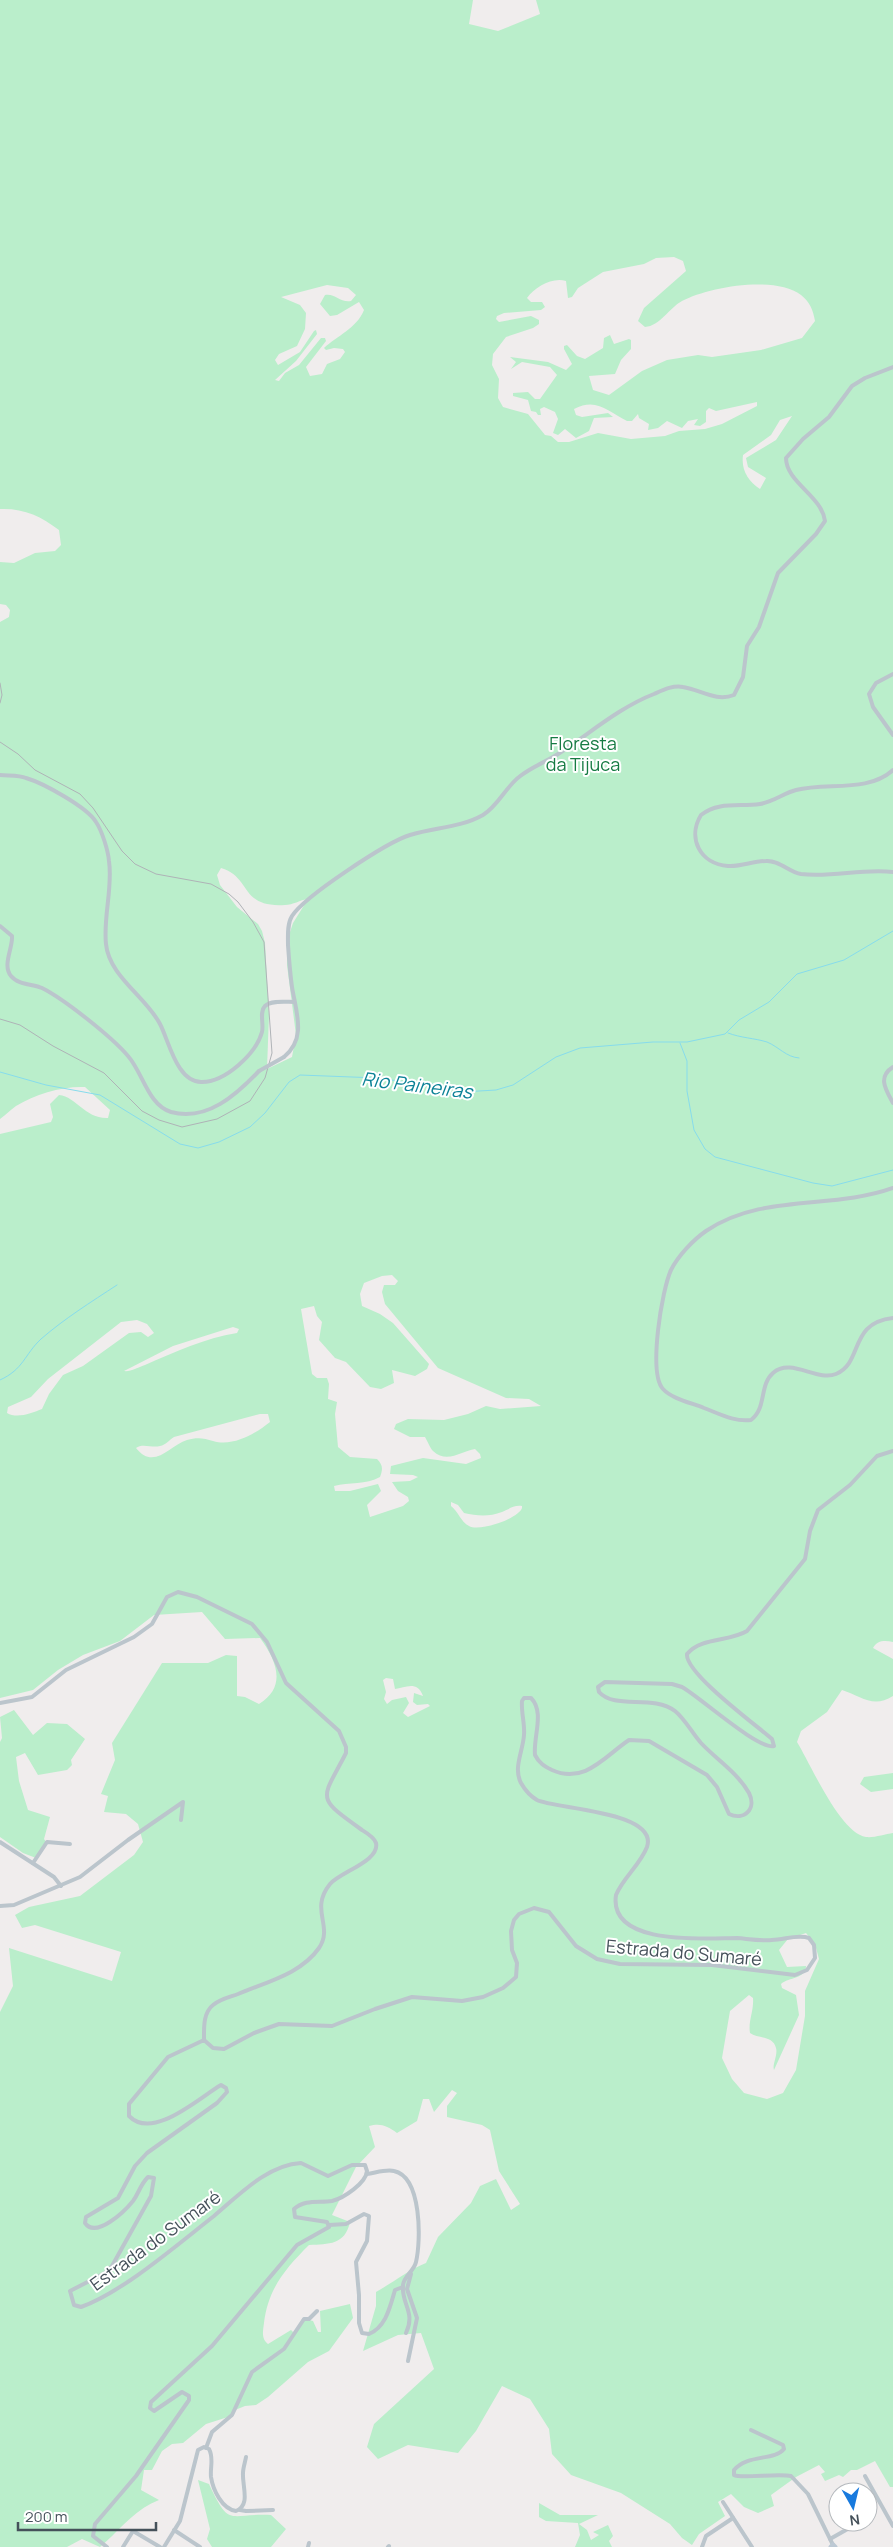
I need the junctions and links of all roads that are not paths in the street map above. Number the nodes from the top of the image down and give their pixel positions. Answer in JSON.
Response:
{"nodes":[{"id":1,"x":893,"y":367,"type":"edge"},
{"id":2,"x":893,"y":674,"type":"edge"},
{"id":3,"x":893,"y":735,"type":"edge"},
{"id":4,"x":893,"y":770,"type":"edge"},
{"id":5,"x":0,"y":775,"type":"edge"},
{"id":6,"x":893,"y":872,"type":"edge"},
{"id":7,"x":0,"y":926,"type":"edge"},
{"id":8,"x":294,"y":1002,"type":"junction"},
{"id":9,"x":893,"y":1067,"type":"edge"},
{"id":10,"x":893,"y":1103,"type":"edge"},
{"id":11,"x":893,"y":1188,"type":"edge"},
{"id":12,"x":893,"y":1318,"type":"edge"},
{"id":13,"x":893,"y":1451,"type":"edge"},
{"id":14,"x":0,"y":1703,"type":"edge"},
{"id":15,"x":181,"y":1820,"type":"dead end"},
{"id":16,"x":0,"y":1842,"type":"edge"},
{"id":17,"x":70,"y":1844,"type":"dead end"},
{"id":18,"x":33,"y":1863,"type":"junction"},
{"id":19,"x":61,"y":1886,"type":"junction"},
{"id":20,"x":0,"y":1906,"type":"edge"},
{"id":21,"x":204,"y":2040,"type":"junction"},
{"id":22,"x":367,"y":2174,"type":"junction"},
{"id":23,"x":329,"y":2226,"type":"junction"},
{"id":24,"x":412,"y":2272,"type":"junction"},
{"id":25,"x":402,"y":2288,"type":"junction"},
{"id":26,"x":317,"y":2312,"type":"dead end"},
{"id":27,"x":417,"y":2318,"type":"junction"},
{"id":28,"x":410,"y":2324,"type":"junction"},
{"id":29,"x":406,"y":2333,"type":"dead end"},
{"id":30,"x":408,"y":2361,"type":"dead end"},
{"id":31,"x":751,"y":2430,"type":"dead end"},
{"id":32,"x":206,"y":2448,"type":"junction"},
{"id":33,"x":246,"y":2457,"type":"dead end"},
{"id":34,"x":865,"y":2476,"type":"dead end"},
{"id":35,"x":723,"y":2502,"type":"dead end"},
{"id":36,"x":240,"y":2510,"type":"junction"},
{"id":37,"x":273,"y":2510,"type":"dead end"},
{"id":38,"x":733,"y":2518,"type":"junction"},
{"id":39,"x":893,"y":2526,"type":"edge"},
{"id":40,"x":174,"y":2530,"type":"junction"},
{"id":41,"x":842,"y":2532,"type":"edge"},
{"id":42,"x":830,"y":2539,"type":"junction"},
{"id":43,"x":833,"y":2546,"type":"edge"},
{"id":44,"x":106,"y":2547,"type":"edge"},
{"id":45,"x":122,"y":2547,"type":"edge"},
{"id":46,"x":160,"y":2547,"type":"edge"},
{"id":47,"x":164,"y":2547,"type":"edge"},
{"id":48,"x":200,"y":2547,"type":"edge"},
{"id":49,"x":702,"y":2547,"type":"edge"},
{"id":50,"x":752,"y":2547,"type":"edge"}],
"edges":[{"from":1,"to":8,"type":"street"},
{"from":2,"to":3,"type":"street"},
{"from":4,"to":6,"type":"street"},
{"from":5,"to":8,"type":"street"},
{"from":7,"to":8,"type":"street","bridge":true},
{"from":9,"to":10,"type":"street"},
{"from":11,"to":12,"type":"street"},
{"from":13,"to":21,"type":"street","name":"Estrada do Sumaré"},
{"from":14,"to":21,"type":"street"},
{"from":15,"to":19,"type":"street"},
{"from":16,"to":18,"type":"street"},
{"from":17,"to":18,"type":"street"},
{"from":18,"to":19,"type":"street"},
{"from":19,"to":20,"type":"street"},
{"from":21,"to":22,"type":"street","name":"Estrada do Sumaré"},
{"from":22,"to":23,"type":"street"},
{"from":22,"to":24,"type":"street"},
{"from":23,"to":25,"type":"street"},
{"from":23,"to":44,"type":"street"},
{"from":24,"to":25,"type":"street"},
{"from":24,"to":27,"type":"street"},
{"from":25,"to":28,"type":"street"},
{"from":26,"to":32,"type":"street"},
{"from":27,"to":28,"type":"street"},
{"from":27,"to":30,"type":"street"},
{"from":28,"to":29,"type":"street"},
{"from":31,"to":42,"type":"street"},
{"from":32,"to":36,"type":"street"},
{"from":32,"to":40,"type":"street"},
{"from":33,"to":36,"type":"street"},
{"from":34,"to":39,"type":"street"},
{"from":35,"to":38,"type":"street"},
{"from":36,"to":37,"type":"street"},
{"from":38,"to":49,"type":"street"},
{"from":38,"to":50,"type":"street"},
{"from":40,"to":47,"type":"street"},
{"from":40,"to":48,"type":"street"},
{"from":41,"to":42,"type":"street"},
{"from":42,"to":43,"type":"street"},
{"from":45,"to":46,"type":"street"}]}
